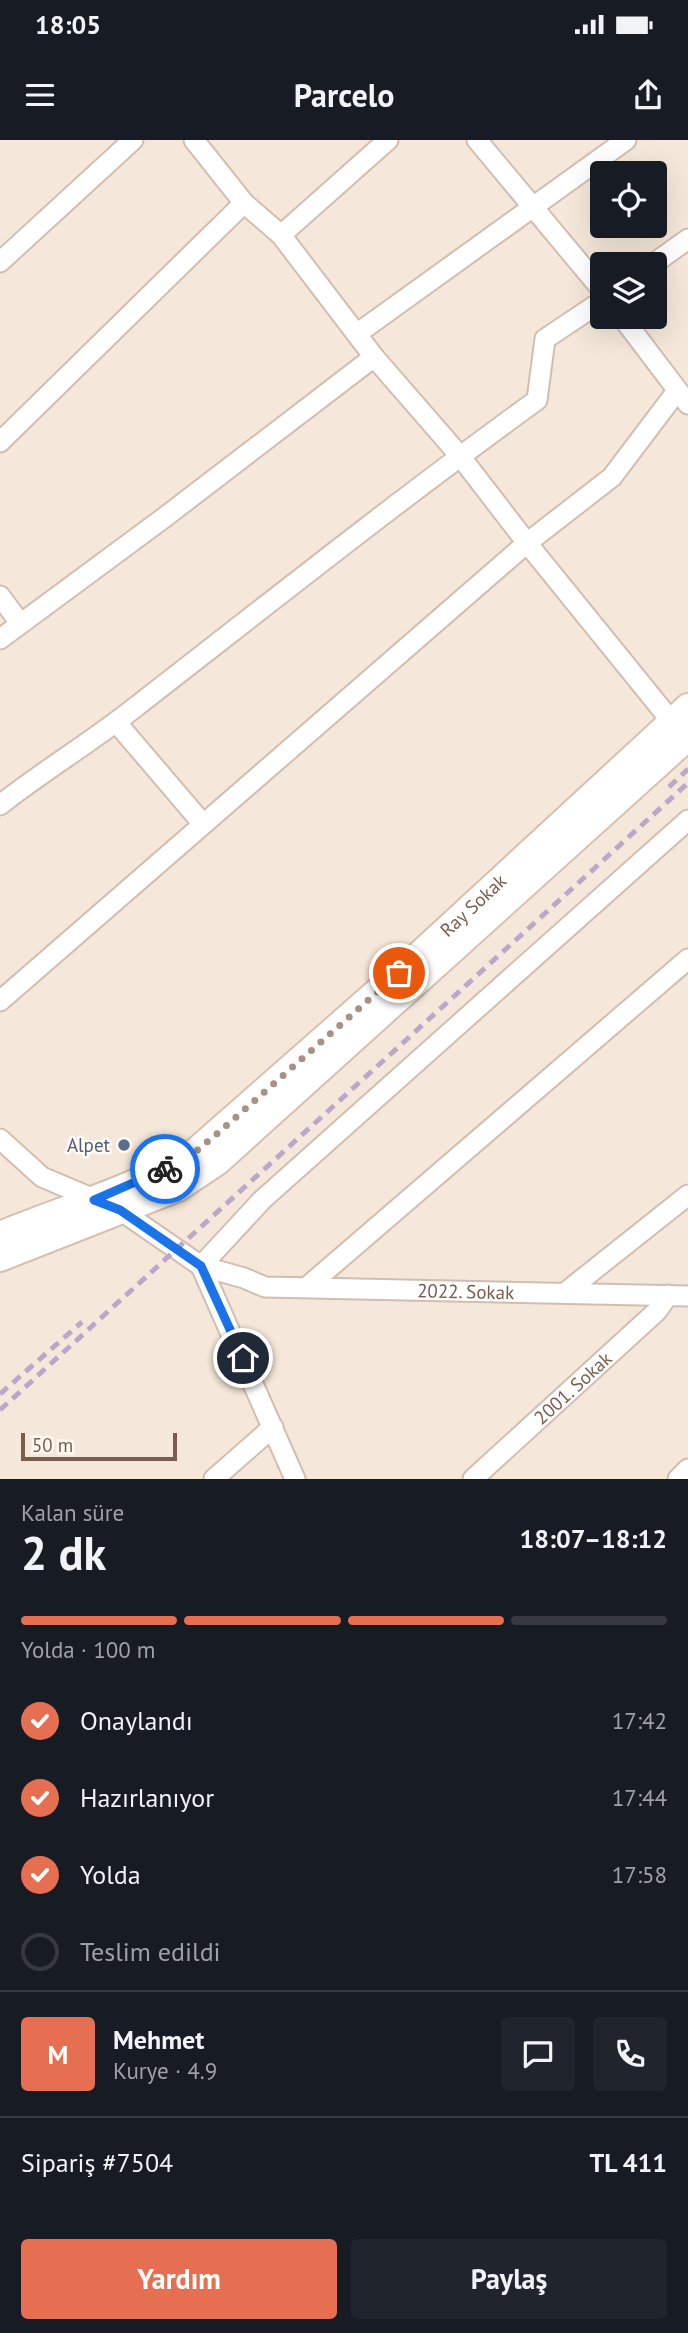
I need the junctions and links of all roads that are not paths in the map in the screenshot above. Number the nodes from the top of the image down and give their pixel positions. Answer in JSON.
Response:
{"nodes":[{"id":1,"x":133,"y":140,"type":"edge"},
{"id":2,"x":194,"y":140,"type":"edge"},
{"id":3,"x":388,"y":140,"type":"edge"},
{"id":4,"x":477,"y":140,"type":"edge"},
{"id":5,"x":626,"y":140,"type":"edge"},
{"id":6,"x":244,"y":203,"type":"junction"},
{"id":7,"x":531,"y":207,"type":"junction"},
{"id":8,"x":281,"y":235,"type":"junction"},
{"id":9,"x":688,"y":239,"type":"edge"},
{"id":10,"x":667,"y":254,"type":"edge"},
{"id":11,"x":0,"y":262,"type":"edge"},
{"id":12,"x":590,"y":276,"type":"edge"},
{"id":13,"x":590,"y":308,"type":"edge"},
{"id":14,"x":631,"y":329,"type":"edge"},
{"id":15,"x":358,"y":333,"type":"junction"},
{"id":16,"x":374,"y":357,"type":"junction"},
{"id":17,"x":683,"y":398,"type":"edge"},
{"id":18,"x":0,"y":442,"type":"edge"},
{"id":19,"x":460,"y":456,"type":"junction"},
{"id":20,"x":527,"y":543,"type":"junction"},
{"id":21,"x":0,"y":596,"type":"edge"},
{"id":22,"x":20,"y":623,"type":"junction"},
{"id":23,"x":0,"y":639,"type":"edge"},
{"id":24,"x":116,"y":722,"type":"junction"},
{"id":25,"x":683,"y":722,"type":"edge"},
{"id":26,"x":0,"y":806,"type":"edge"},
{"id":27,"x":688,"y":820,"type":"edge"},
{"id":28,"x":203,"y":824,"type":"junction"},
{"id":29,"x":687,"y":961,"type":"edge"},
{"id":30,"x":0,"y":1001,"type":"edge"},
{"id":31,"x":0,"y":1139,"type":"edge"},
{"id":32,"x":688,"y":1195,"type":"edge"},
{"id":33,"x":94,"y":1200,"type":"junction"},
{"id":34,"x":120,"y":1210,"type":"junction"},
{"id":35,"x":0,"y":1235,"type":"edge"},
{"id":36,"x":0,"y":1258,"type":"edge"},
{"id":37,"x":201,"y":1266,"type":"junction"},
{"id":38,"x":307,"y":1287,"type":"junction"},
{"id":39,"x":566,"y":1292,"type":"junction"},
{"id":40,"x":678,"y":1296,"type":"edge"},
{"id":41,"x":273,"y":1427,"type":"junction"},
{"id":42,"x":688,"y":1469,"type":"edge"},
{"id":43,"x":214,"y":1479,"type":"edge"},
{"id":44,"x":295,"y":1479,"type":"edge"},
{"id":45,"x":473,"y":1479,"type":"edge"},
{"id":46,"x":678,"y":1479,"type":"edge"}],
"edges":[{"from":1,"to":11,"type":"street"},
{"from":2,"to":6,"type":"street"},
{"from":3,"to":8,"type":"street"},
{"from":4,"to":7,"type":"street"},
{"from":5,"to":7,"type":"street"},
{"from":6,"to":8,"type":"street"},
{"from":6,"to":18,"type":"street"},
{"from":7,"to":12,"type":"street"},
{"from":7,"to":15,"type":"street"},
{"from":8,"to":15,"type":"street"},
{"from":9,"to":10,"type":"street"},
{"from":13,"to":19,"type":"street"},
{"from":14,"to":17,"type":"street"},
{"from":15,"to":16,"type":"street"},
{"from":16,"to":19,"type":"street"},
{"from":16,"to":22,"type":"street"},
{"from":17,"to":20,"type":"street"},
{"from":19,"to":20,"type":"street"},
{"from":19,"to":24,"type":"street"},
{"from":20,"to":25,"type":"street"},
{"from":20,"to":28,"type":"street"},
{"from":21,"to":22,"type":"street"},
{"from":22,"to":23,"type":"street"},
{"from":24,"to":26,"type":"street"},
{"from":24,"to":28,"type":"street"},
{"from":25,"to":33,"type":"street","name":"Ray Sokak"},
{"from":25,"to":34,"type":"street"},
{"from":27,"to":37,"type":"street"},
{"from":28,"to":30,"type":"street"},
{"from":29,"to":38,"type":"street"},
{"from":31,"to":33,"type":"street"},
{"from":32,"to":39,"type":"street"},
{"from":33,"to":34,"type":"street"},
{"from":33,"to":35,"type":"street","name":"Ray Sokak"},
{"from":34,"to":36,"type":"street"},
{"from":34,"to":37,"type":"street"},
{"from":37,"to":38,"type":"street","name":"2022. Sokak"},
{"from":37,"to":41,"type":"street"},
{"from":38,"to":39,"type":"street","name":"2022. Sokak"},
{"from":39,"to":40,"type":"street","name":"2022. Sokak"},
{"from":40,"to":45,"type":"street","name":"2001. Sokak"},
{"from":41,"to":43,"type":"street"},
{"from":41,"to":44,"type":"street"},
{"from":42,"to":46,"type":"street"}]}
